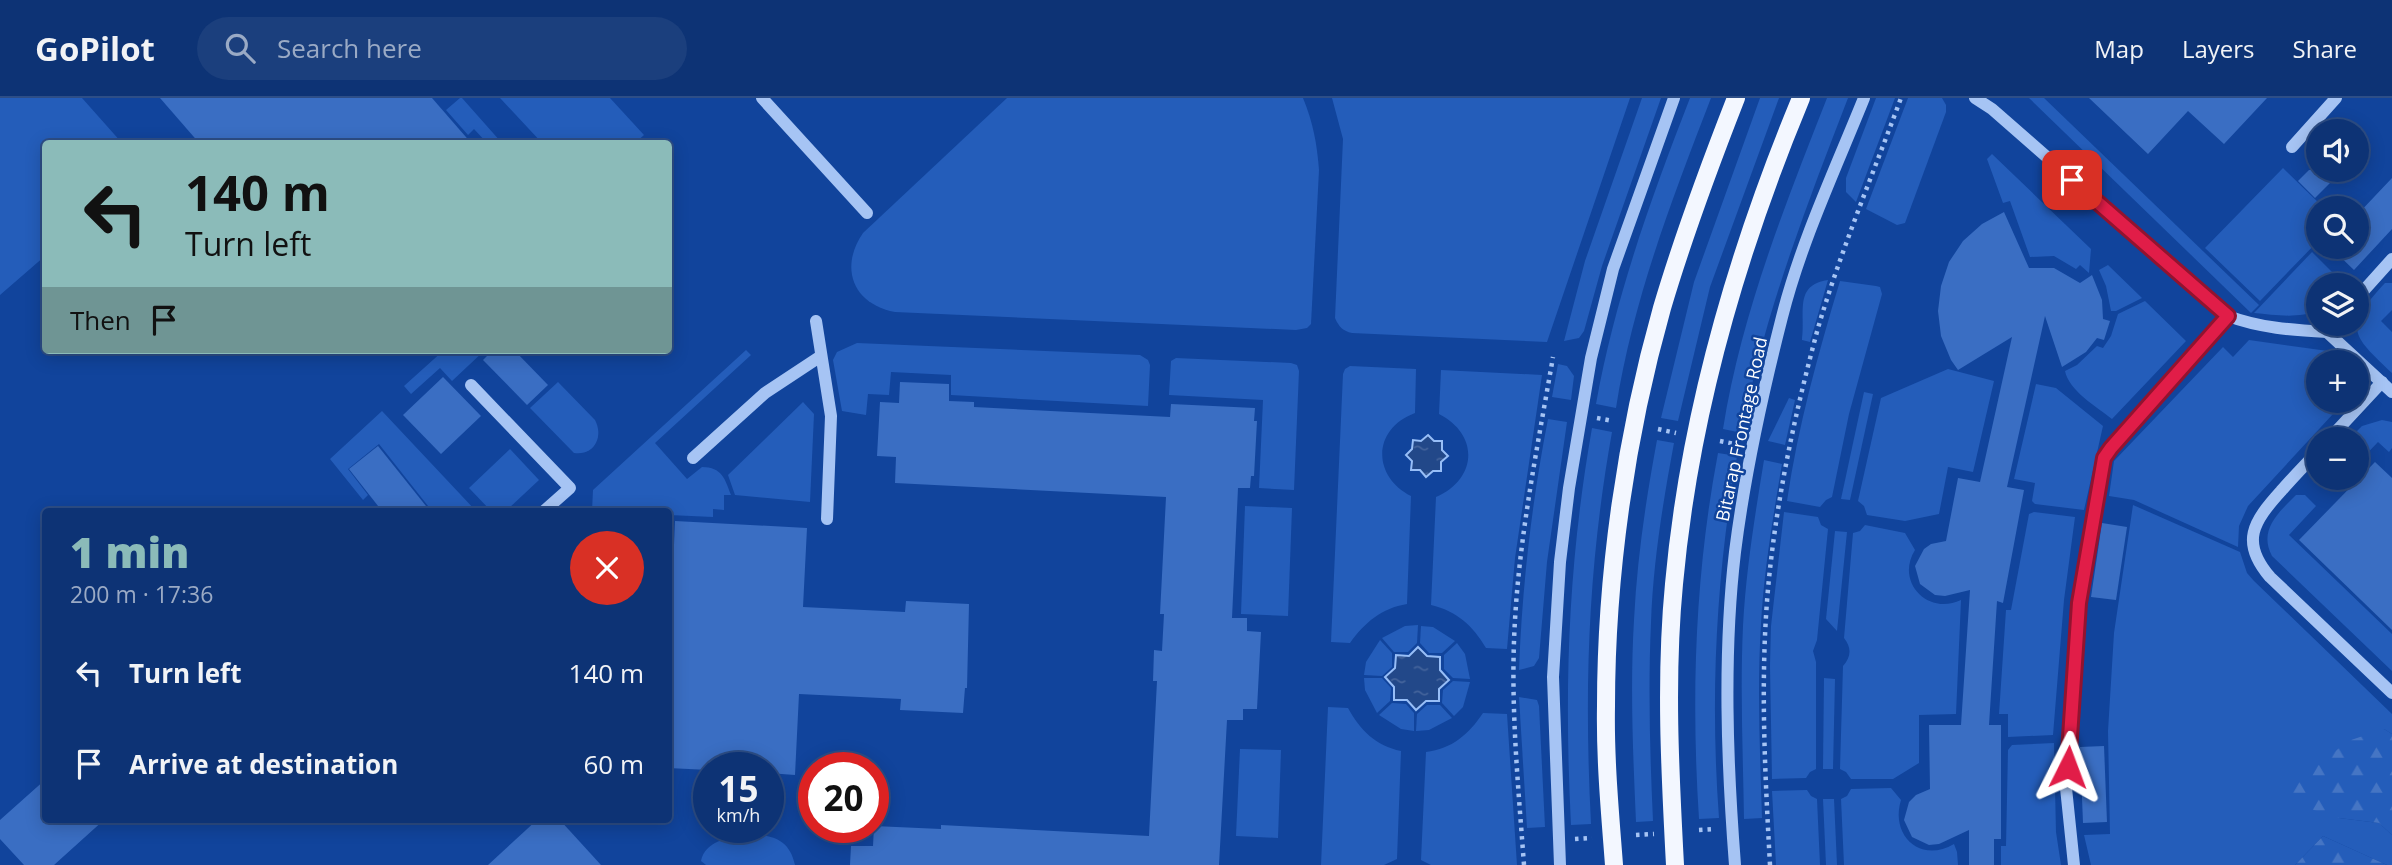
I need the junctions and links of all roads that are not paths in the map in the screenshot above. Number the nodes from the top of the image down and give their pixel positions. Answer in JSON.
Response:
{"nodes":[{"id":1,"x":762,"y":98,"type":"edge"},
{"id":2,"x":1674,"y":98,"type":"edge"},
{"id":3,"x":1736,"y":98,"type":"edge"},
{"id":4,"x":1801,"y":98,"type":"edge"},
{"id":5,"x":1864,"y":98,"type":"edge"},
{"id":6,"x":1975,"y":98,"type":"edge"},
{"id":7,"x":2336,"y":98,"type":"edge"},
{"id":8,"x":2292,"y":148,"type":"dead end"},
{"id":9,"x":867,"y":213,"type":"dead end"},
{"id":10,"x":2392,"y":259,"type":"edge"},
{"id":11,"x":2369,"y":285,"type":"edge"},
{"id":12,"x":2228,"y":316,"type":"junction"},
{"id":13,"x":816,"y":321,"type":"dead end"},
{"id":14,"x":2306,"y":329,"type":"edge"},
{"id":15,"x":2338,"y":336,"type":"edge"},
{"id":16,"x":821,"y":356,"type":"junction"},
{"id":17,"x":2382,"y":382,"type":"junction"},
{"id":18,"x":471,"y":385,"type":"dead end"},
{"id":19,"x":2392,"y":392,"type":"edge"},
{"id":20,"x":2340,"y":427,"type":"edge"},
{"id":21,"x":693,"y":458,"type":"dead end"},
{"id":22,"x":2306,"y":464,"type":"edge"},
{"id":23,"x":547,"y":508,"type":"edge"},
{"id":24,"x":827,"y":519,"type":"dead end"},
{"id":25,"x":2392,"y":693,"type":"edge"},
{"id":26,"x":1560,"y":865,"type":"edge"},
{"id":27,"x":1614,"y":865,"type":"edge"},
{"id":28,"x":1675,"y":865,"type":"edge"},
{"id":29,"x":1735,"y":865,"type":"edge"},
{"id":30,"x":2074,"y":865,"type":"edge"}],
"edges":[{"from":1,"to":9,"type":"street"},
{"from":2,"to":26,"type":"street"},
{"from":3,"to":27,"type":"main road"},
{"from":4,"to":28,"type":"main road"},
{"from":5,"to":29,"type":"street","name":"Bitarap Frontage Road"},
{"from":6,"to":12,"type":"street"},
{"from":7,"to":8,"type":"street"},
{"from":10,"to":11,"type":"street"},
{"from":12,"to":14,"type":"street"},
{"from":12,"to":30,"type":"street"},
{"from":13,"to":16,"type":"street"},
{"from":15,"to":17,"type":"street"},
{"from":16,"to":21,"type":"street"},
{"from":16,"to":24,"type":"street"},
{"from":17,"to":19,"type":"street"},
{"from":17,"to":20,"type":"street"},
{"from":18,"to":23,"type":"street"},
{"from":22,"to":25,"type":"street"}]}
